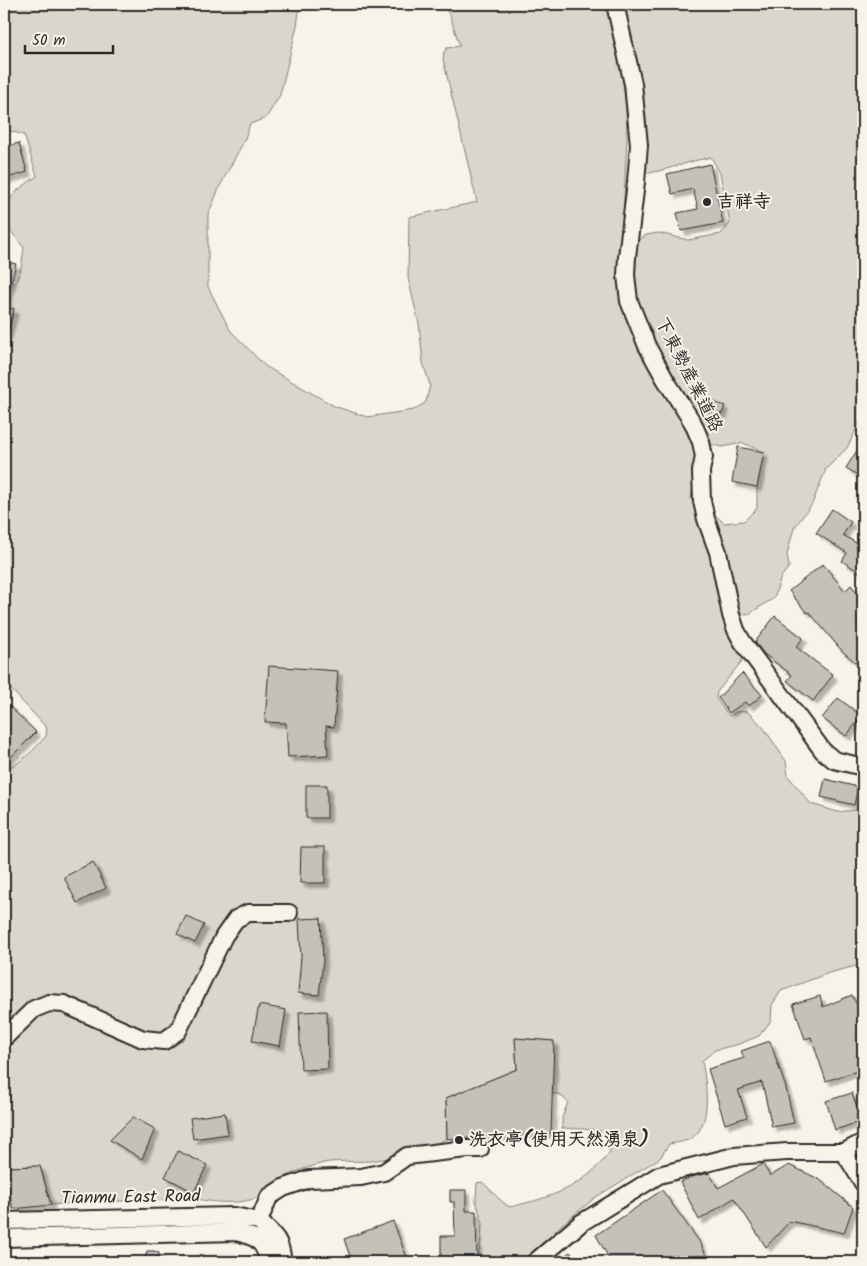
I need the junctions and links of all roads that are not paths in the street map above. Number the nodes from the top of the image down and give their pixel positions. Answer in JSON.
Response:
{"nodes":[{"id":1,"x":615,"y":4,"type":"edge"},
{"id":2,"x":863,"y":767,"type":"edge"},
{"id":3,"x":289,"y":913,"type":"dead end"},
{"id":4,"x":4,"y":1038,"type":"edge"},
{"id":5,"x":863,"y":1142,"type":"edge"},
{"id":6,"x":480,"y":1149,"type":"dead end"},
{"id":7,"x":844,"y":1152,"type":"junction"},
{"id":8,"x":863,"y":1183,"type":"edge"},
{"id":9,"x":4,"y":1221,"type":"edge"},
{"id":10,"x":256,"y":1229,"type":"junction"},
{"id":11,"x":4,"y":1238,"type":"edge"},
{"id":12,"x":269,"y":1262,"type":"edge"},
{"id":13,"x":283,"y":1262,"type":"edge"},
{"id":14,"x":535,"y":1262,"type":"edge"}],
"edges":[{"from":1,"to":2,"type":"street","name":"下東勢產業道路"},
{"from":3,"to":4,"type":"street"},
{"from":5,"to":7,"type":"street"},
{"from":6,"to":10,"type":"street"},
{"from":7,"to":8,"type":"street"},
{"from":7,"to":14,"type":"street"},
{"from":9,"to":10,"type":"street","name":"Tianmu East Road"},
{"from":10,"to":11,"type":"street","name":"Tianmu East Road"},
{"from":10,"to":12,"type":"street"},
{"from":10,"to":13,"type":"street"}]}
